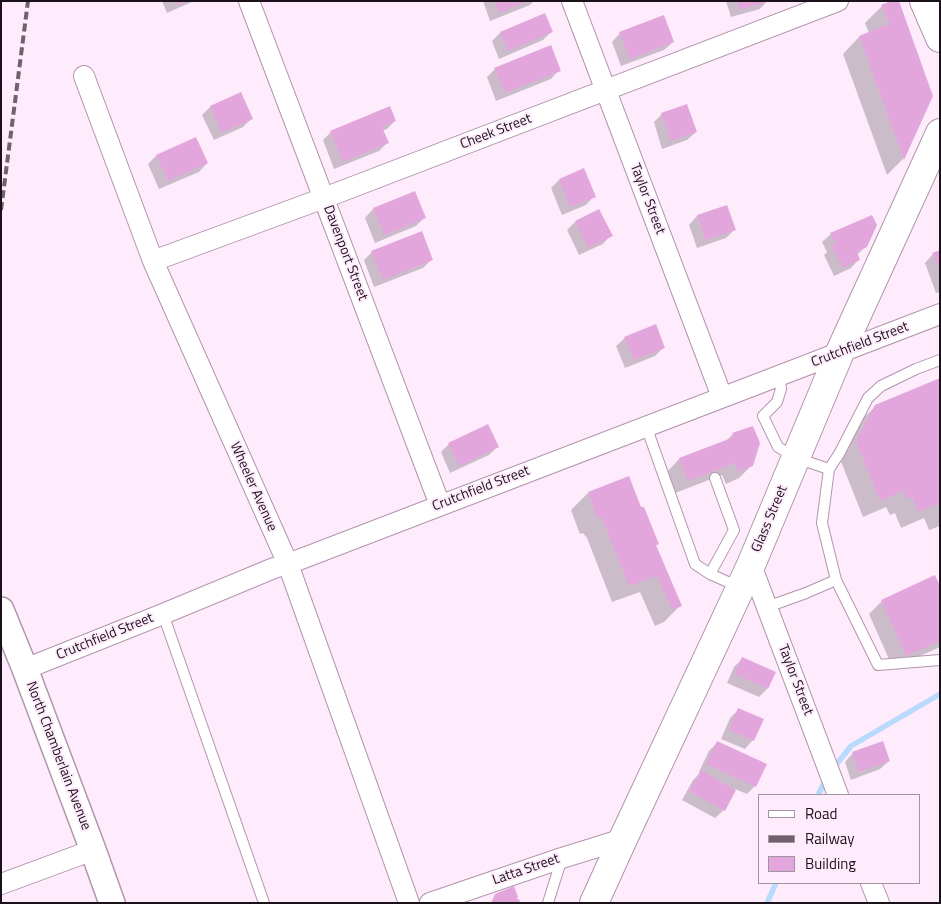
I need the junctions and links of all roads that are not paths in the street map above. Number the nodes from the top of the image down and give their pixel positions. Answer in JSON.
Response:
{"nodes":[{"id":1,"x":248,"y":1,"type":"edge"},
{"id":2,"x":572,"y":1,"type":"edge"},
{"id":3,"x":838,"y":1,"type":"edge"},
{"id":4,"x":924,"y":1,"type":"edge"},
{"id":5,"x":940,"y":38,"type":"edge"},
{"id":6,"x":84,"y":76,"type":"dead end"},
{"id":7,"x":606,"y":90,"type":"junction"},
{"id":8,"x":940,"y":133,"type":"edge"},
{"id":9,"x":324,"y":198,"type":"junction"},
{"id":10,"x":153,"y":261,"type":"junction"},
{"id":11,"x":940,"y":314,"type":"edge"},
{"id":12,"x":840,"y":352,"type":"junction"},
{"id":13,"x":940,"y":360,"type":"edge"},
{"id":14,"x":779,"y":376,"type":"junction"},
{"id":15,"x":722,"y":397,"type":"junction"},
{"id":16,"x":646,"y":426,"type":"junction"},
{"id":17,"x":796,"y":458,"type":"junction"},
{"id":18,"x":828,"y":469,"type":"junction"},
{"id":19,"x":715,"y":478,"type":"dead end"},
{"id":20,"x":440,"y":505,"type":"junction"},
{"id":21,"x":288,"y":564,"type":"junction"},
{"id":22,"x":710,"y":574,"type":"junction"},
{"id":23,"x":746,"y":576,"type":"junction"},
{"id":24,"x":836,"y":580,"type":"junction"},
{"id":25,"x":767,"y":607,"type":"junction"},
{"id":26,"x":1,"y":610,"type":"edge"},
{"id":27,"x":163,"y":614,"type":"junction"},
{"id":28,"x":940,"y":660,"type":"edge"},
{"id":29,"x":25,"y":669,"type":"junction"},
{"id":30,"x":838,"y":794,"type":"edge"},
{"id":31,"x":623,"y":839,"type":"junction"},
{"id":32,"x":93,"y":850,"type":"junction"},
{"id":33,"x":562,"y":858,"type":"junction"},
{"id":34,"x":1,"y":884,"type":"edge"},
{"id":35,"x":871,"y":884,"type":"edge"},
{"id":36,"x":112,"y":903,"type":"edge"},
{"id":37,"x":264,"y":903,"type":"edge"},
{"id":38,"x":409,"y":903,"type":"edge"},
{"id":39,"x":430,"y":903,"type":"edge"},
{"id":40,"x":548,"y":903,"type":"edge"},
{"id":41,"x":594,"y":903,"type":"edge"},
{"id":42,"x":879,"y":903,"type":"edge"}],
"edges":[{"from":1,"to":9,"type":"street","name":"Davenport Street"},
{"from":2,"to":7,"type":"street","name":"Taylor Street"},
{"from":3,"to":7,"type":"street","name":"Cheek Street"},
{"from":4,"to":5,"type":"main road"},
{"from":6,"to":10,"type":"street","name":"Wheeler Avenue"},
{"from":7,"to":9,"type":"street","name":"Cheek Street"},
{"from":7,"to":15,"type":"street","name":"Taylor Street"},
{"from":8,"to":12,"type":"main road","name":"Glass Street"},
{"from":9,"to":10,"type":"street","name":"Cheek Street"},
{"from":9,"to":20,"type":"street","name":"Davenport Street"},
{"from":10,"to":21,"type":"street","name":"Wheeler Avenue"},
{"from":11,"to":12,"type":"street","name":"Crutchfield Street"},
{"from":12,"to":14,"type":"street","name":"Crutchfield Street"},
{"from":12,"to":17,"type":"main road","name":"Glass Street"},
{"from":13,"to":18,"type":"lane"},
{"from":14,"to":15,"type":"street","name":"Crutchfield Street"},
{"from":14,"to":17,"type":"lane"},
{"from":15,"to":16,"type":"street","name":"Crutchfield Street"},
{"from":16,"to":20,"type":"street","name":"Crutchfield Street"},
{"from":16,"to":22,"type":"lane"},
{"from":17,"to":18,"type":"lane"},
{"from":17,"to":23,"type":"main road","name":"Glass Street"},
{"from":18,"to":24,"type":"lane"},
{"from":19,"to":22,"type":"lane"},
{"from":20,"to":21,"type":"street","name":"Crutchfield Street"},
{"from":21,"to":27,"type":"street","name":"Crutchfield Street"},
{"from":21,"to":38,"type":"street","name":"Wheeler Avenue"},
{"from":22,"to":23,"type":"lane"},
{"from":23,"to":25,"type":"street","name":"Taylor Street"},
{"from":23,"to":31,"type":"main road","name":"Glass Street"},
{"from":24,"to":25,"type":"lane"},
{"from":24,"to":28,"type":"lane"},
{"from":25,"to":30,"type":"street","name":"Taylor Street"},
{"from":26,"to":29,"type":"street","name":"North Chamberlain Avenue"},
{"from":27,"to":29,"type":"street","name":"Crutchfield Street"},
{"from":27,"to":37,"type":"lane"},
{"from":29,"to":32,"type":"street","name":"North Chamberlain Avenue"},
{"from":31,"to":33,"type":"street","name":"Latta Street"},
{"from":31,"to":41,"type":"main road","name":"Glass Street"},
{"from":32,"to":34,"type":"street"},
{"from":32,"to":36,"type":"street","name":"North Chamberlain Avenue"},
{"from":33,"to":39,"type":"street","name":"Latta Street"},
{"from":33,"to":40,"type":"lane"},
{"from":35,"to":42,"type":"street"}]}
